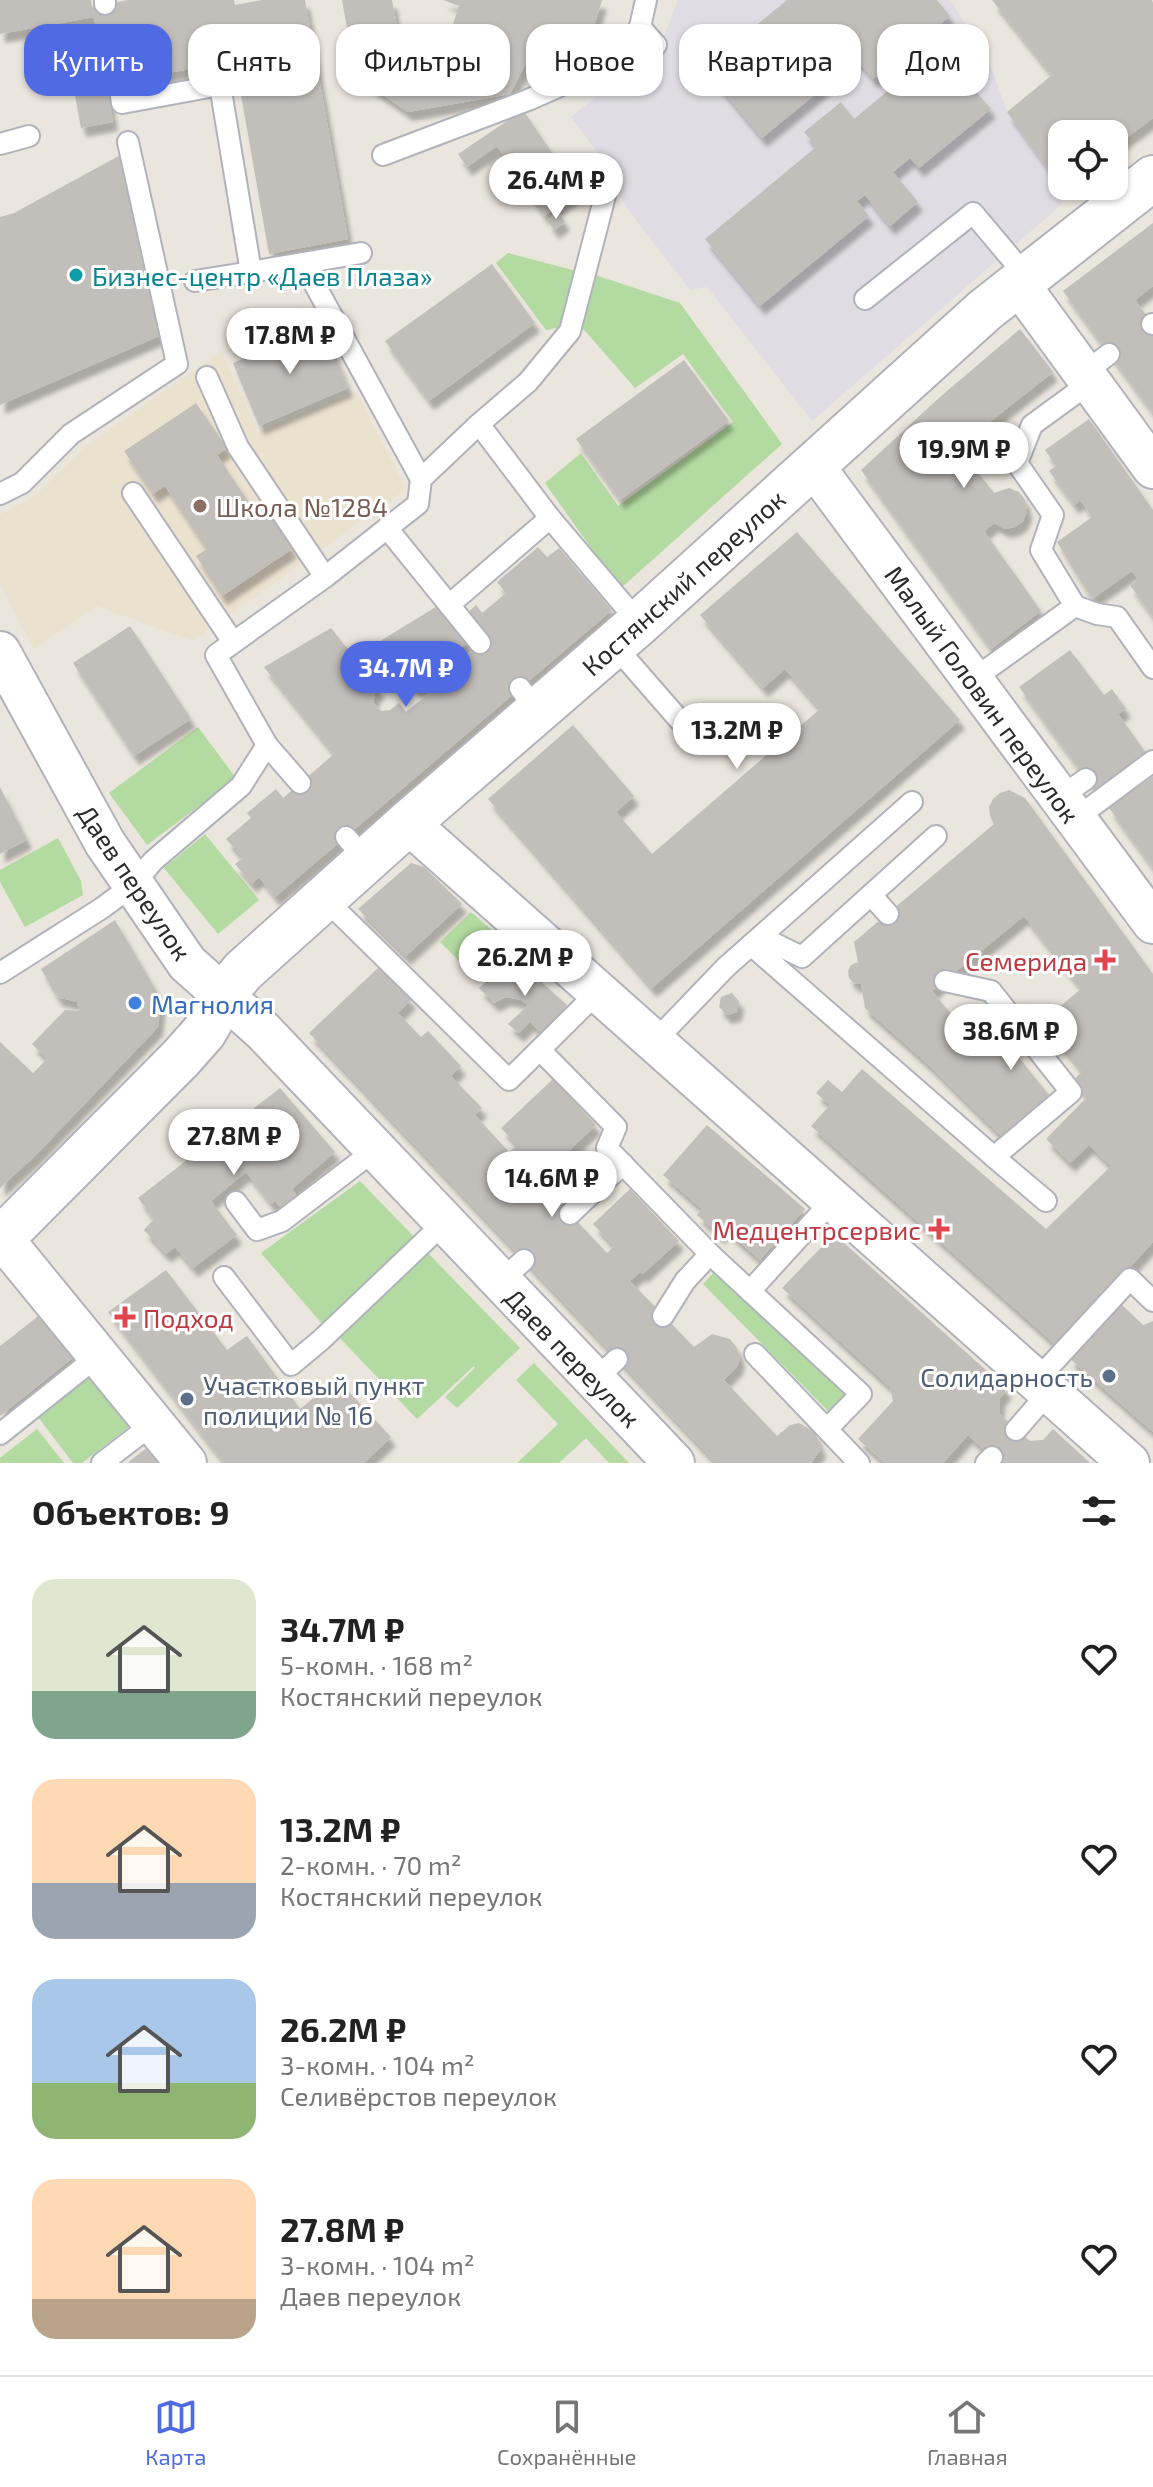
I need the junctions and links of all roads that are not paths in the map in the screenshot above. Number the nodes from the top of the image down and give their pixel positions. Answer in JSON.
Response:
{"nodes":[{"id":1,"x":646,"y":0,"type":"edge"},
{"id":2,"x":641,"y":24,"type":"edge"},
{"id":3,"x":172,"y":94,"type":"edge"},
{"id":4,"x":121,"y":96,"type":"edge"},
{"id":5,"x":160,"y":96,"type":"edge"},
{"id":6,"x":537,"y":96,"type":"edge"},
{"id":7,"x":29,"y":136,"type":"dead end"},
{"id":8,"x":128,"y":142,"type":"dead end"},
{"id":9,"x":0,"y":144,"type":"edge"},
{"id":10,"x":383,"y":155,"type":"dead end"},
{"id":11,"x":1153,"y":178,"type":"edge"},
{"id":12,"x":1128,"y":188,"type":"edge"},
{"id":13,"x":605,"y":196,"type":"dead end"},
{"id":14,"x":1105,"y":200,"type":"edge"},
{"id":15,"x":361,"y":253,"type":"dead end"},
{"id":16,"x":303,"y":263,"type":"junction"},
{"id":17,"x":251,"y":272,"type":"junction"},
{"id":18,"x":1022,"y":280,"type":"junction"},
{"id":19,"x":195,"y":281,"type":"dead end"},
{"id":20,"x":865,"y":299,"type":"dead end"},
{"id":21,"x":1095,"y":370,"type":"junction"},
{"id":22,"x":207,"y":377,"type":"dead end"},
{"id":23,"x":479,"y":424,"type":"junction"},
{"id":24,"x":813,"y":465,"type":"junction"},
{"id":25,"x":1153,"y":468,"type":"edge"},
{"id":26,"x":421,"y":479,"type":"junction"},
{"id":27,"x":133,"y":493,"type":"dead end"},
{"id":28,"x":0,"y":494,"type":"edge"},
{"id":29,"x":550,"y":518,"type":"junction"},
{"id":30,"x":387,"y":528,"type":"junction"},
{"id":31,"x":325,"y":577,"type":"junction"},
{"id":32,"x":449,"y":605,"type":"junction"},
{"id":33,"x":1075,"y":606,"type":"junction"},
{"id":34,"x":626,"y":634,"type":"junction"},
{"id":35,"x":233,"y":642,"type":"junction"},
{"id":36,"x":480,"y":643,"type":"dead end"},
{"id":37,"x":0,"y":652,"type":"edge"},
{"id":38,"x":1153,"y":668,"type":"edge"},
{"id":39,"x":972,"y":680,"type":"junction"},
{"id":40,"x":682,"y":723,"type":"dead end"},
{"id":41,"x":267,"y":745,"type":"junction"},
{"id":42,"x":1153,"y":761,"type":"edge"},
{"id":43,"x":300,"y":783,"type":"dead end"},
{"id":44,"x":1074,"y":799,"type":"junction"},
{"id":45,"x":912,"y":802,"type":"dead end"},
{"id":46,"x":408,"y":823,"type":"junction"},
{"id":47,"x":936,"y":836,"type":"dead end"},
{"id":48,"x":132,"y":886,"type":"junction"},
{"id":49,"x":871,"y":895,"type":"junction"},
{"id":50,"x":324,"y":898,"type":"junction"},
{"id":51,"x":888,"y":914,"type":"dead end"},
{"id":52,"x":1153,"y":923,"type":"edge"},
{"id":53,"x":756,"y":941,"type":"junction"},
{"id":54,"x":0,"y":973,"type":"edge"},
{"id":55,"x":945,"y":981,"type":"dead end"},
{"id":56,"x":598,"y":992,"type":"junction"},
{"id":57,"x":224,"y":999,"type":"junction"},
{"id":58,"x":654,"y":1042,"type":"junction"},
{"id":59,"x":540,"y":1050,"type":"junction"},
{"id":60,"x":375,"y":1150,"type":"junction"},
{"id":61,"x":994,"y":1157,"type":"junction"},
{"id":62,"x":623,"y":1164,"type":"junction"},
{"id":63,"x":833,"y":1200,"type":"junction"},
{"id":64,"x":1046,"y":1201,"type":"dead end"},
{"id":65,"x":236,"y":1202,"type":"dead end"},
{"id":66,"x":570,"y":1214,"type":"dead end"},
{"id":67,"x":445,"y":1222,"type":"junction"},
{"id":68,"x":1,"y":1238,"type":"edge"},
{"id":69,"x":710,"y":1254,"type":"junction"},
{"id":70,"x":224,"y":1277,"type":"dead end"},
{"id":71,"x":750,"y":1291,"type":"junction"},
{"id":72,"x":1153,"y":1301,"type":"edge"},
{"id":73,"x":663,"y":1316,"type":"dead end"},
{"id":74,"x":755,"y":1354,"type":"dead end"},
{"id":75,"x":99,"y":1355,"type":"junction"},
{"id":76,"x":1043,"y":1386,"type":"junction"},
{"id":77,"x":154,"y":1423,"type":"junction"},
{"id":78,"x":827,"y":1429,"type":"junction"},
{"id":79,"x":1016,"y":1430,"type":"dead end"},
{"id":80,"x":0,"y":1434,"type":"edge"},
{"id":81,"x":102,"y":1463,"type":"edge"},
{"id":82,"x":186,"y":1463,"type":"edge"},
{"id":83,"x":674,"y":1463,"type":"edge"},
{"id":84,"x":859,"y":1463,"type":"edge"},
{"id":85,"x":1129,"y":1463,"type":"edge"}],
"edges":[{"from":1,"to":2,"type":"lane"},
{"from":3,"to":17,"type":"lane"},
{"from":4,"to":5,"type":"lane"},
{"from":6,"to":10,"type":"lane"},
{"from":7,"to":9,"type":"lane"},
{"from":8,"to":28,"type":"lane"},
{"from":11,"to":12,"type":"street","name":"Костянский переулок"},
{"from":13,"to":23,"type":"lane"},
{"from":14,"to":18,"type":"street","name":"Костянский переулок"},
{"from":15,"to":16,"type":"lane"},
{"from":16,"to":17,"type":"lane"},
{"from":16,"to":26,"type":"lane"},
{"from":17,"to":19,"type":"lane"},
{"from":18,"to":20,"type":"lane"},
{"from":18,"to":21,"type":"street"},
{"from":18,"to":24,"type":"street","name":"Костянский переулок"},
{"from":21,"to":25,"type":"street"},
{"from":21,"to":33,"type":"lane"},
{"from":22,"to":31,"type":"lane"},
{"from":23,"to":26,"type":"lane"},
{"from":23,"to":29,"type":"lane"},
{"from":24,"to":34,"type":"street","name":"Костянский переулок"},
{"from":24,"to":39,"type":"street","name":"Малый Головин переулок"},
{"from":26,"to":30,"type":"lane"},
{"from":27,"to":35,"type":"lane"},
{"from":29,"to":32,"type":"lane"},
{"from":29,"to":34,"type":"lane"},
{"from":30,"to":31,"type":"lane"},
{"from":30,"to":32,"type":"lane"},
{"from":31,"to":35,"type":"lane"},
{"from":32,"to":36,"type":"lane"},
{"from":33,"to":38,"type":"lane"},
{"from":33,"to":39,"type":"lane"},
{"from":34,"to":40,"type":"lane"},
{"from":34,"to":46,"type":"street","name":"Костянский переулок"},
{"from":35,"to":41,"type":"lane"},
{"from":37,"to":48,"type":"street","name":"Даев переулок"},
{"from":39,"to":44,"type":"street","name":"Малый Головин переулок"},
{"from":41,"to":43,"type":"lane"},
{"from":41,"to":48,"type":"lane"},
{"from":42,"to":44,"type":"lane"},
{"from":44,"to":52,"type":"street","name":"Малый Головин переулок"},
{"from":45,"to":53,"type":"lane"},
{"from":46,"to":50,"type":"street","name":"Костянский переулок"},
{"from":46,"to":56,"type":"street"},
{"from":47,"to":49,"type":"lane"},
{"from":48,"to":54,"type":"lane"},
{"from":48,"to":57,"type":"street","name":"Даев переулок"},
{"from":49,"to":51,"type":"lane"},
{"from":49,"to":53,"type":"lane"},
{"from":50,"to":57,"type":"street","name":"Костянский переулок"},
{"from":50,"to":59,"type":"lane"},
{"from":53,"to":58,"type":"lane"},
{"from":53,"to":61,"type":"lane"},
{"from":55,"to":61,"type":"lane"},
{"from":56,"to":58,"type":"street"},
{"from":56,"to":59,"type":"lane"},
{"from":57,"to":60,"type":"street","name":"Даев переулок"},
{"from":57,"to":68,"type":"street","name":"Костянский переулок"},
{"from":58,"to":63,"type":"street"},
{"from":59,"to":62,"type":"lane"},
{"from":60,"to":65,"type":"lane"},
{"from":60,"to":67,"type":"street","name":"Даев переулок"},
{"from":61,"to":64,"type":"lane"},
{"from":62,"to":66,"type":"lane"},
{"from":62,"to":69,"type":"lane"},
{"from":63,"to":71,"type":"lane"},
{"from":63,"to":76,"type":"street"},
{"from":67,"to":70,"type":"lane"},
{"from":67,"to":83,"type":"street","name":"Даев переулок"},
{"from":68,"to":75,"type":"street"},
{"from":69,"to":71,"type":"lane"},
{"from":69,"to":73,"type":"lane"},
{"from":71,"to":78,"type":"lane"},
{"from":72,"to":76,"type":"lane"},
{"from":74,"to":78,"type":"lane"},
{"from":75,"to":77,"type":"street"},
{"from":75,"to":80,"type":"lane"},
{"from":76,"to":79,"type":"lane"},
{"from":76,"to":85,"type":"street"},
{"from":77,"to":81,"type":"lane"},
{"from":77,"to":82,"type":"street"},
{"from":78,"to":84,"type":"lane"}]}
